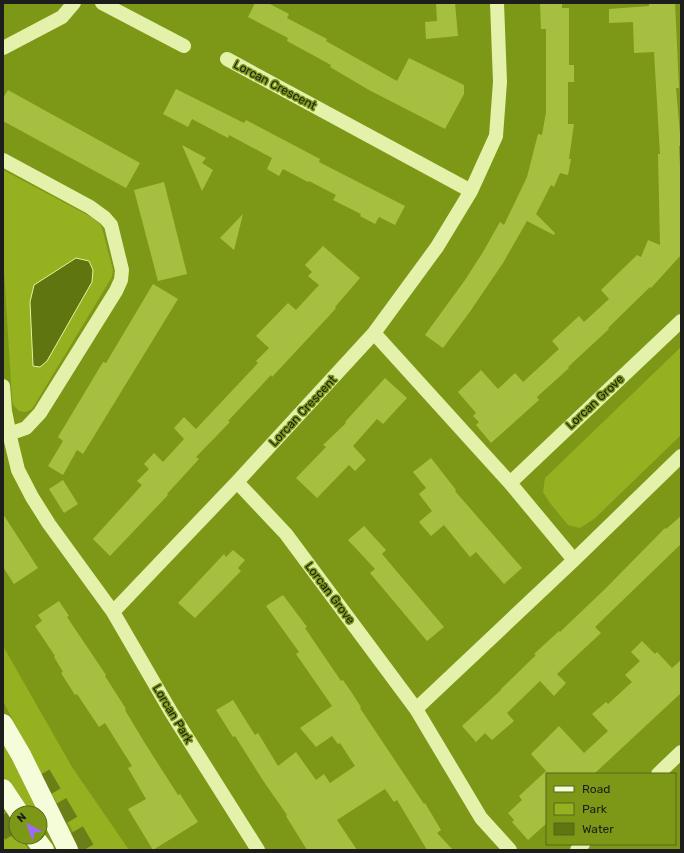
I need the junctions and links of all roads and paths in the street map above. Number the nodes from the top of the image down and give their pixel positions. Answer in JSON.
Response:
{"nodes":[{"id":1,"x":74,"y":3,"type":"edge"},
{"id":2,"x":102,"y":3,"type":"edge"},
{"id":3,"x":497,"y":3,"type":"edge"},
{"id":4,"x":184,"y":46,"type":"dead end"},
{"id":5,"x":3,"y":48,"type":"edge"},
{"id":6,"x":226,"y":60,"type":"dead end"},
{"id":7,"x":3,"y":160,"type":"edge"},
{"id":8,"x":471,"y":191,"type":"junction"},
{"id":9,"x":681,"y":321,"type":"edge"},
{"id":10,"x":374,"y":333,"type":"junction"},
{"id":11,"x":3,"y":386,"type":"edge"},
{"id":12,"x":9,"y":434,"type":"junction"},
{"id":13,"x":681,"y":456,"type":"edge"},
{"id":14,"x":237,"y":482,"type":"junction"},
{"id":15,"x":510,"y":483,"type":"junction"},
{"id":16,"x":574,"y":560,"type":"junction"},
{"id":17,"x":113,"y":612,"type":"junction"},
{"id":18,"x":416,"y":709,"type":"junction"},
{"id":19,"x":3,"y":724,"type":"edge"},
{"id":20,"x":681,"y":752,"type":"edge"},
{"id":21,"x":659,"y":773,"type":"edge"},
{"id":22,"x":3,"y":789,"type":"edge"},
{"id":23,"x":14,"y":805,"type":"edge"},
{"id":24,"x":68,"y":850,"type":"edge"},
{"id":25,"x":258,"y":850,"type":"edge"},
{"id":26,"x":510,"y":850,"type":"edge"}],
"edges":[{"from":1,"to":5,"type":"street"},
{"from":2,"to":4,"type":"street"},
{"from":3,"to":8,"type":"street","name":"Lorcan Crescent"},
{"from":6,"to":8,"type":"street","name":"Lorcan Crescent"},
{"from":7,"to":12,"type":"street"},
{"from":8,"to":10,"type":"street","name":"Lorcan Crescent"},
{"from":9,"to":15,"type":"street","name":"Lorcan Grove"},
{"from":10,"to":14,"type":"street","name":"Lorcan Crescent"},
{"from":10,"to":15,"type":"street"},
{"from":11,"to":12,"type":"street","name":"Lorcan Park"},
{"from":12,"to":17,"type":"street","name":"Lorcan Park"},
{"from":13,"to":16,"type":"street"},
{"from":14,"to":17,"type":"street","name":"Lorcan Crescent"},
{"from":14,"to":18,"type":"street","name":"Lorcan Grove"},
{"from":15,"to":16,"type":"street"},
{"from":16,"to":18,"type":"street"},
{"from":17,"to":25,"type":"street","name":"Lorcan Park"},
{"from":18,"to":26,"type":"street","name":"Lorcan Grove"},
{"from":19,"to":24,"type":"main road"},
{"from":20,"to":21,"type":"street"},
{"from":22,"to":23,"type":"main road"}]}
